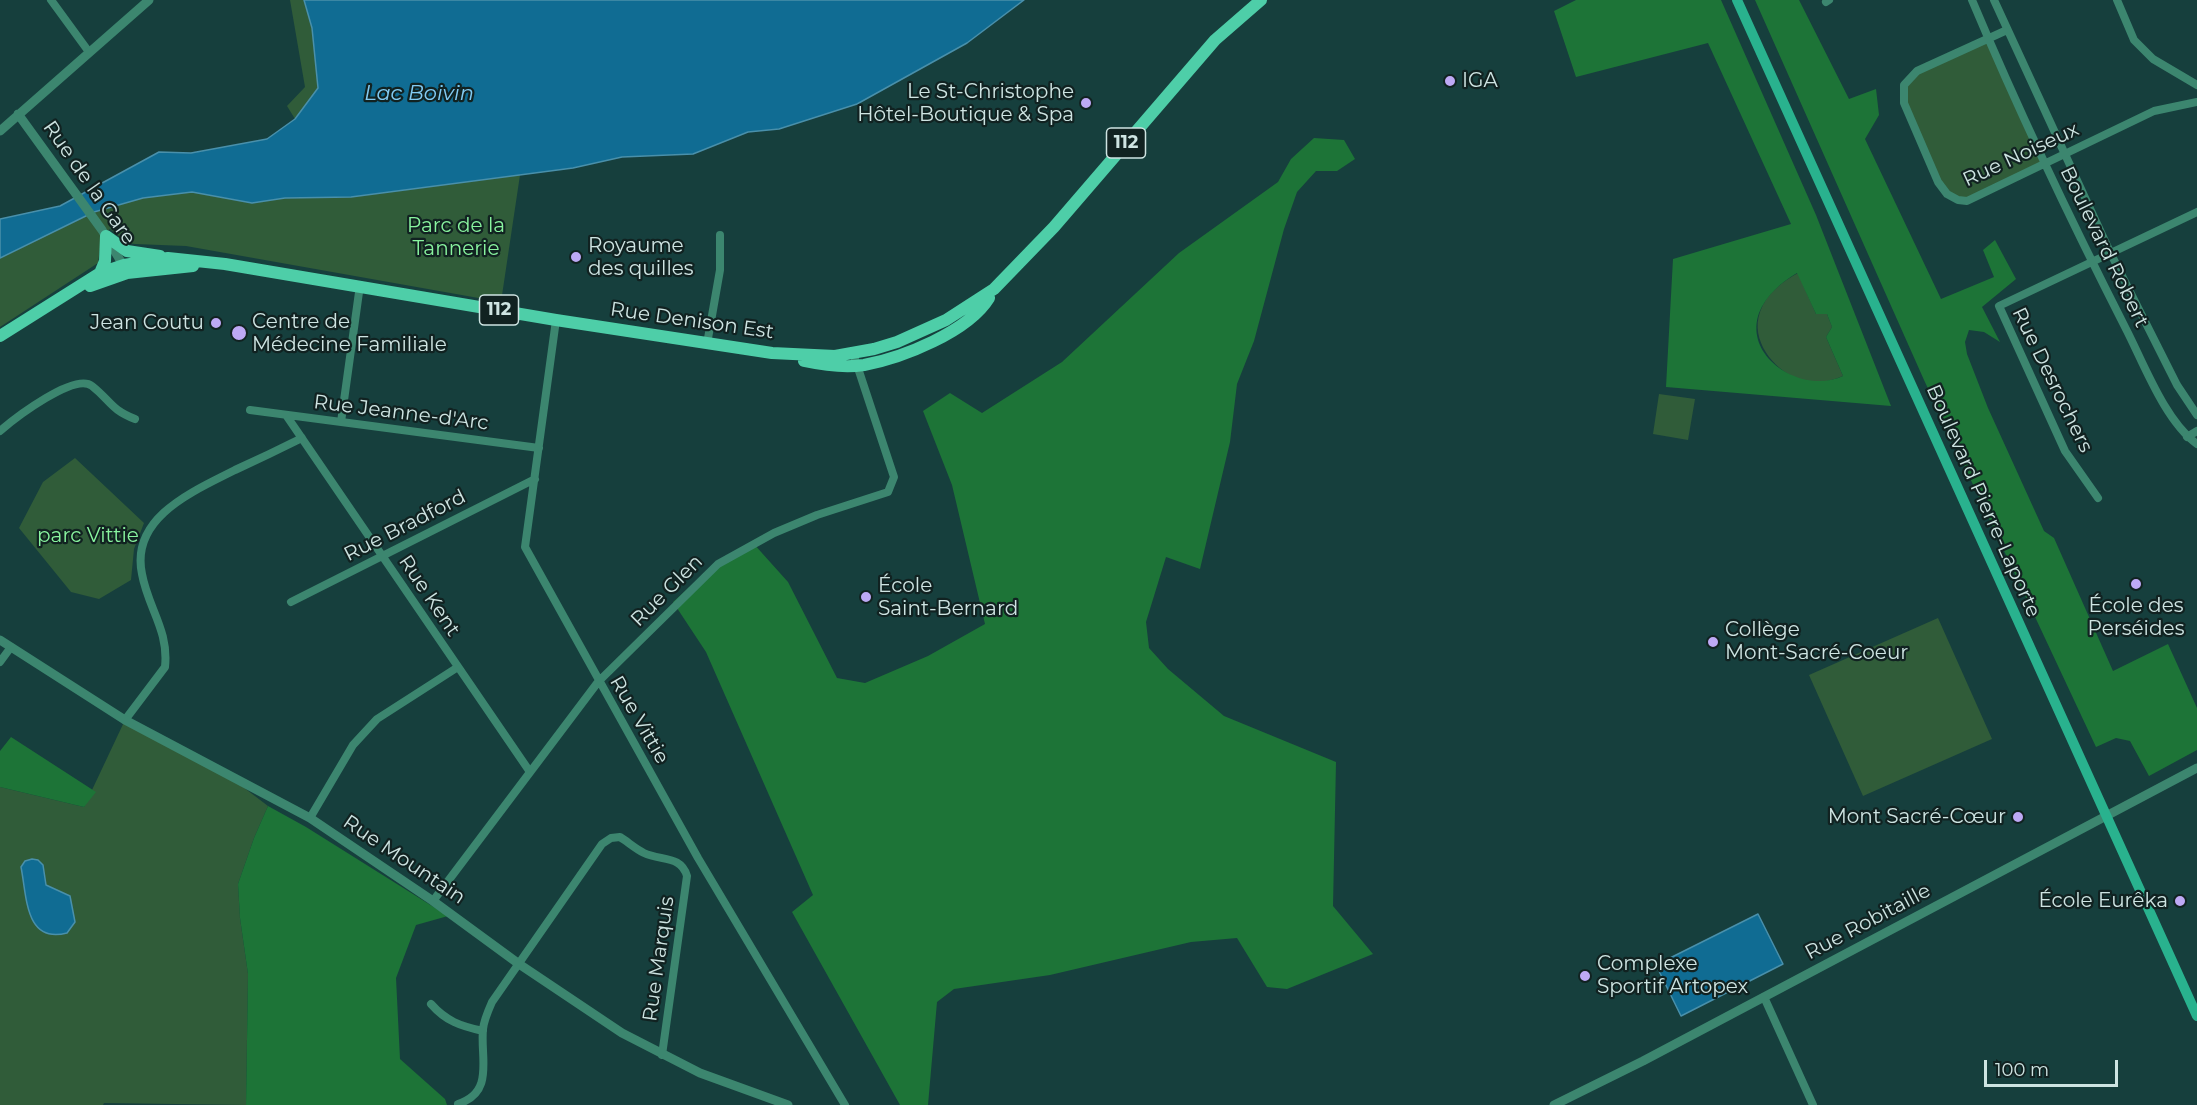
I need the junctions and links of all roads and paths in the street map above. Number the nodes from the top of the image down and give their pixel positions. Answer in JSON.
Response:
{"nodes":[{"id":1,"x":51,"y":0,"type":"edge"},
{"id":2,"x":149,"y":0,"type":"edge"},
{"id":3,"x":1261,"y":0,"type":"edge"},
{"id":4,"x":1737,"y":0,"type":"edge"},
{"id":5,"x":1972,"y":0,"type":"edge"},
{"id":6,"x":1994,"y":0,"type":"edge"},
{"id":7,"x":2116,"y":0,"type":"edge"},
{"id":8,"x":2007,"y":30,"type":"junction"},
{"id":9,"x":1988,"y":39,"type":"junction"},
{"id":10,"x":89,"y":52,"type":"junction"},
{"id":11,"x":2197,"y":85,"type":"edge"},
{"id":12,"x":2197,"y":102,"type":"edge"},
{"id":13,"x":18,"y":114,"type":"junction"},
{"id":14,"x":0,"y":130,"type":"edge"},
{"id":15,"x":2065,"y":154,"type":"junction"},
{"id":16,"x":2044,"y":164,"type":"junction"},
{"id":17,"x":2196,"y":215,"type":"edge"},
{"id":18,"x":104,"y":233,"type":"junction"},
{"id":19,"x":720,"y":235,"type":"dead end"},
{"id":20,"x":2110,"y":252,"type":"junction"},
{"id":21,"x":168,"y":258,"type":"junction"},
{"id":22,"x":2091,"y":261,"type":"junction"},
{"id":23,"x":217,"y":263,"type":"junction"},
{"id":24,"x":126,"y":269,"type":"junction"},
{"id":25,"x":100,"y":273,"type":"junction"},
{"id":26,"x":360,"y":285,"type":"junction"},
{"id":27,"x":61,"y":298,"type":"junction"},
{"id":28,"x":556,"y":320,"type":"junction"},
{"id":29,"x":0,"y":336,"type":"edge"},
{"id":30,"x":707,"y":344,"type":"junction"},
{"id":31,"x":855,"y":359,"type":"junction"},
{"id":32,"x":250,"y":410,"type":"dead end"},
{"id":33,"x":286,"y":415,"type":"junction"},
{"id":34,"x":2197,"y":415,"type":"edge"},
{"id":35,"x":135,"y":419,"type":"dead end"},
{"id":36,"x":341,"y":422,"type":"junction"},
{"id":37,"x":0,"y":430,"type":"edge"},
{"id":38,"x":2197,"y":431,"type":"edge"},
{"id":39,"x":2187,"y":437,"type":"junction"},
{"id":40,"x":302,"y":438,"type":"junction"},
{"id":41,"x":2197,"y":444,"type":"edge"},
{"id":42,"x":540,"y":448,"type":"junction"},
{"id":43,"x":535,"y":479,"type":"junction"},
{"id":44,"x":2098,"y":498,"type":"dead end"},
{"id":45,"x":382,"y":556,"type":"junction"},
{"id":46,"x":291,"y":602,"type":"dead end"},
{"id":47,"x":0,"y":640,"type":"edge"},
{"id":48,"x":10,"y":647,"type":"junction"},
{"id":49,"x":0,"y":662,"type":"edge"},
{"id":50,"x":458,"y":667,"type":"junction"},
{"id":51,"x":598,"y":682,"type":"junction"},
{"id":52,"x":124,"y":720,"type":"junction"},
{"id":53,"x":2197,"y":768,"type":"edge"},
{"id":54,"x":530,"y":772,"type":"junction"},
{"id":55,"x":2107,"y":816,"type":"junction"},
{"id":56,"x":310,"y":818,"type":"junction"},
{"id":57,"x":433,"y":901,"type":"junction"},
{"id":58,"x":519,"y":964,"type":"junction"},
{"id":59,"x":1764,"y":997,"type":"junction"},
{"id":60,"x":431,"y":1004,"type":"dead end"},
{"id":61,"x":2197,"y":1016,"type":"edge"},
{"id":62,"x":483,"y":1031,"type":"junction"},
{"id":63,"x":662,"y":1055,"type":"junction"},
{"id":64,"x":458,"y":1104,"type":"edge"},
{"id":65,"x":788,"y":1105,"type":"edge"},
{"id":66,"x":845,"y":1105,"type":"edge"},
{"id":67,"x":1554,"y":1105,"type":"edge"},
{"id":68,"x":1813,"y":1105,"type":"edge"}],
"edges":[{"from":1,"to":10,"type":"street"},
{"from":2,"to":10,"type":"street"},
{"from":3,"to":31,"type":"main road","name":"Rue Denison Est","number":"112"},
{"from":4,"to":55,"type":"main road","name":"Boulevard Pierre-Laporte"},
{"from":5,"to":9,"type":"street","name":"Boulevard Robert"},
{"from":6,"to":8,"type":"street","name":"Boulevard Robert"},
{"from":7,"to":11,"type":"street"},
{"from":8,"to":9,"type":"street","name":"Rue Noiseux"},
{"from":8,"to":15,"type":"street","name":"Boulevard Robert"},
{"from":9,"to":16,"type":"street","name":"Boulevard Robert"},
{"from":9,"to":16,"type":"street","name":"Rue Noiseux"},
{"from":10,"to":13,"type":"street"},
{"from":12,"to":15,"type":"street","name":"Rue Noiseux"},
{"from":13,"to":14,"type":"street"},
{"from":13,"to":18,"type":"street","name":"Rue de la Gare"},
{"from":15,"to":16,"type":"street","name":"Rue Noiseux"},
{"from":15,"to":20,"type":"street","name":"Boulevard Robert"},
{"from":16,"to":22,"type":"street","name":"Boulevard Robert"},
{"from":17,"to":20,"type":"street"},
{"from":18,"to":21,"type":"main road"},
{"from":18,"to":24,"type":"street","name":"Rue de la Gare"},
{"from":18,"to":25,"type":"main road"},
{"from":19,"to":30,"type":"street"},
{"from":20,"to":22,"type":"street"},
{"from":20,"to":34,"type":"street","name":"Boulevard Robert"},
{"from":21,"to":23,"type":"main road","name":"Rue Denison Est","number":"112"},
{"from":21,"to":24,"type":"main road","name":"Rue Denison Est","number":"112"},
{"from":22,"to":39,"type":"street","name":"Boulevard Robert"},
{"from":22,"to":44,"type":"street","name":"Rue Desrochers"},
{"from":23,"to":24,"type":"main road"},
{"from":23,"to":26,"type":"main road","name":"Rue Denison Est","number":"112"},
{"from":24,"to":25,"type":"main road","name":"Rue Denison Est","number":"112"},
{"from":24,"to":27,"type":"main road"},
{"from":25,"to":27,"type":"main road","name":"Rue Denison Est","number":"112"},
{"from":26,"to":28,"type":"main road","name":"Rue Denison Est","number":"112"},
{"from":26,"to":36,"type":"street"},
{"from":27,"to":29,"type":"main road","name":"Rue Denison Est","number":"112"},
{"from":28,"to":30,"type":"main road","name":"Rue Denison Est","number":"112"},
{"from":28,"to":42,"type":"street","name":"Rue Vittie"},
{"from":30,"to":31,"type":"main road","name":"Rue Denison Est","number":"112"},
{"from":31,"to":51,"type":"street","name":"Rue Glen"},
{"from":32,"to":33,"type":"street"},
{"from":33,"to":36,"type":"street","name":"Rue Jeanne-d'Arc"},
{"from":33,"to":40,"type":"street","name":"Rue Jeanne-d'Arc"},
{"from":35,"to":37,"type":"street"},
{"from":36,"to":42,"type":"street","name":"Rue Jeanne-d'Arc"},
{"from":38,"to":39,"type":"street"},
{"from":39,"to":41,"type":"street","name":"Boulevard Robert"},
{"from":40,"to":45,"type":"street","name":"Rue Kent"},
{"from":40,"to":52,"type":"street"},
{"from":42,"to":43,"type":"street","name":"Rue Vittie"},
{"from":43,"to":45,"type":"street","name":"Rue Bradford"},
{"from":43,"to":51,"type":"street","name":"Rue Vittie"},
{"from":45,"to":46,"type":"street","name":"Rue Bradford"},
{"from":45,"to":50,"type":"street","name":"Rue Kent"},
{"from":47,"to":48,"type":"street","name":"Rue Mountain"},
{"from":48,"to":49,"type":"street"},
{"from":48,"to":52,"type":"street","name":"Rue Mountain"},
{"from":50,"to":54,"type":"street","name":"Rue Kent"},
{"from":50,"to":56,"type":"street"},
{"from":51,"to":54,"type":"street","name":"Rue Glen"},
{"from":51,"to":66,"type":"street","name":"Rue Vittie"},
{"from":52,"to":56,"type":"street","name":"Rue Mountain"},
{"from":53,"to":55,"type":"street","name":"Rue Robitaille"},
{"from":54,"to":57,"type":"street","name":"Rue Glen"},
{"from":55,"to":59,"type":"street","name":"Rue Robitaille"},
{"from":55,"to":61,"type":"main road","name":"Boulevard Pierre-Laporte"},
{"from":56,"to":57,"type":"street","name":"Rue Mountain"},
{"from":57,"to":58,"type":"street","name":"Rue Mountain"},
{"from":58,"to":62,"type":"street"},
{"from":58,"to":63,"type":"street","name":"Rue Mountain"},
{"from":58,"to":63,"type":"street","name":"Rue Marquis"},
{"from":59,"to":67,"type":"street","name":"Rue Robitaille"},
{"from":59,"to":68,"type":"street"},
{"from":60,"to":62,"type":"street"},
{"from":62,"to":64,"type":"street"},
{"from":63,"to":65,"type":"street","name":"Rue Mountain"}]}
